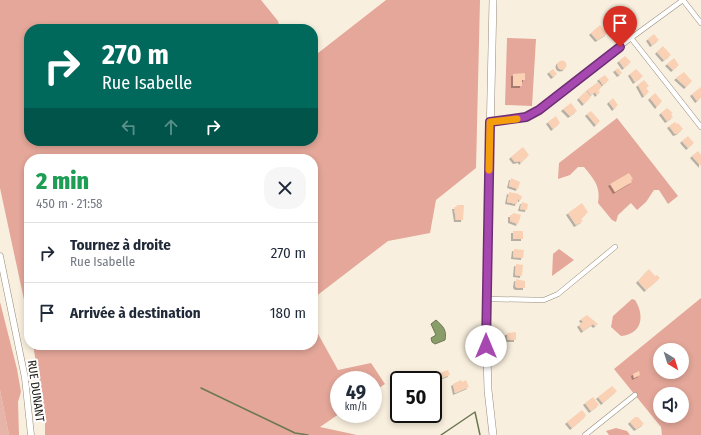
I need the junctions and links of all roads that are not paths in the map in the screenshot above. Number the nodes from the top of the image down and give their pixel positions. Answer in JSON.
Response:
{"nodes":[{"id":1,"x":493,"y":0,"type":"edge"},
{"id":2,"x":683,"y":0,"type":"edge"},
{"id":3,"x":701,"y":23,"type":"edge"},
{"id":4,"x":631,"y":38,"type":"junction"},
{"id":5,"x":490,"y":122,"type":"junction"},
{"id":6,"x":701,"y":127,"type":"edge"},
{"id":7,"x":615,"y":247,"type":"dead end"},
{"id":8,"x":0,"y":256,"type":"edge"},
{"id":9,"x":487,"y":299,"type":"junction"},
{"id":10,"x":635,"y":395,"type":"dead end"},
{"id":11,"x":31,"y":435,"type":"edge"},
{"id":12,"x":493,"y":435,"type":"edge"},
{"id":13,"x":585,"y":435,"type":"edge"}],
"edges":[{"from":1,"to":5,"type":"main road"},
{"from":2,"to":3,"type":"street"},
{"from":2,"to":4,"type":"street"},
{"from":4,"to":5,"type":"street"},
{"from":4,"to":6,"type":"street"},
{"from":5,"to":9,"type":"main road"},
{"from":7,"to":9,"type":"street"},
{"from":8,"to":11,"type":"street","name":"RUE DUNANT"},
{"from":9,"to":12,"type":"main road"},
{"from":10,"to":13,"type":"street"}]}
